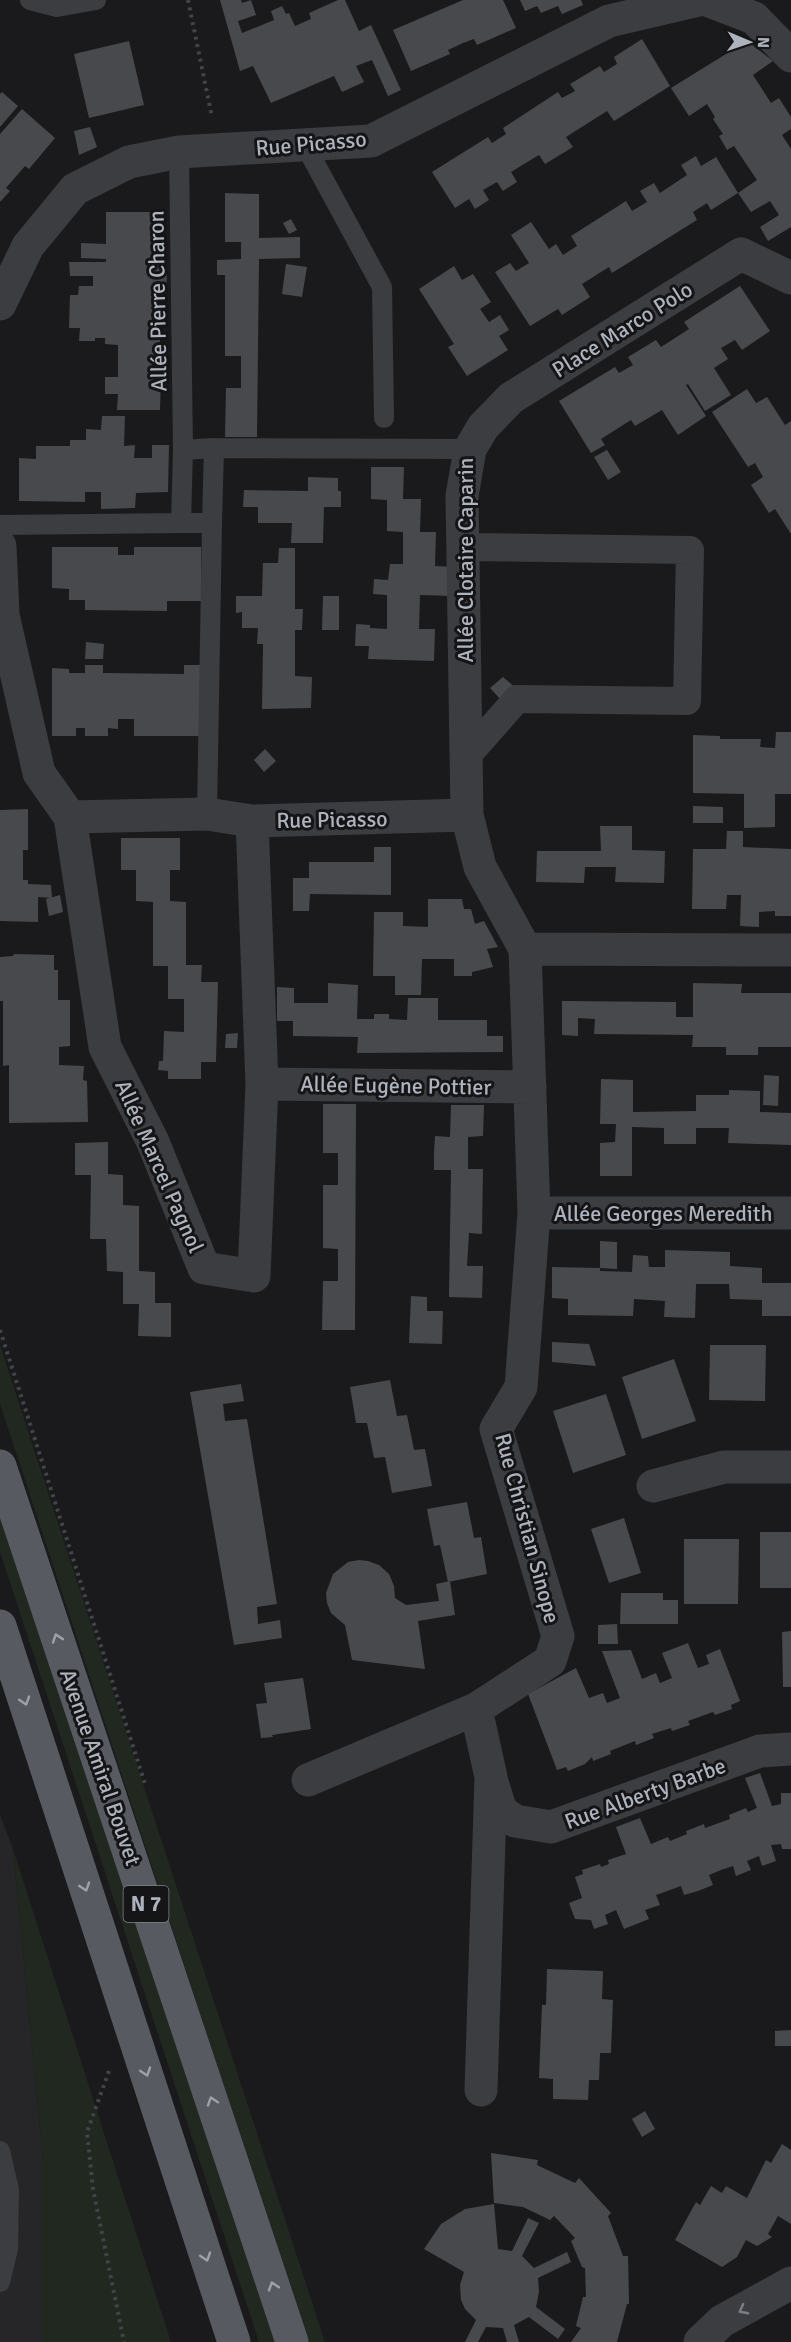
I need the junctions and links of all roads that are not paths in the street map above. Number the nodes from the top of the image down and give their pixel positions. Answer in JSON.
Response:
{"nodes":[{"id":1,"x":30,"y":0,"type":"edge"},
{"id":2,"x":96,"y":0,"type":"edge"},
{"id":3,"x":699,"y":0,"type":"edge"},
{"id":4,"x":707,"y":0,"type":"edge"},
{"id":5,"x":791,"y":56,"type":"edge"},
{"id":6,"x":305,"y":145,"type":"junction"},
{"id":7,"x":179,"y":152,"type":"junction"},
{"id":8,"x":791,"y":279,"type":"edge"},
{"id":9,"x":0,"y":304,"type":"edge"},
{"id":10,"x":384,"y":418,"type":"dead end"},
{"id":11,"x":214,"y":448,"type":"junction"},
{"id":12,"x":470,"y":449,"type":"junction"},
{"id":13,"x":183,"y":450,"type":"junction"},
{"id":14,"x":181,"y":523,"type":"junction"},
{"id":15,"x":212,"y":523,"type":"junction"},
{"id":16,"x":0,"y":525,"type":"edge"},
{"id":17,"x":0,"y":546,"type":"edge"},
{"id":18,"x":463,"y":547,"type":"junction"},
{"id":19,"x":466,"y":758,"type":"junction"},
{"id":20,"x":207,"y":814,"type":"junction"},
{"id":21,"x":467,"y":816,"type":"junction"},
{"id":22,"x":70,"y":817,"type":"junction"},
{"id":23,"x":252,"y":821,"type":"junction"},
{"id":24,"x":525,"y":949,"type":"junction"},
{"id":25,"x":791,"y":950,"type":"edge"},
{"id":26,"x":262,"y":1084,"type":"junction"},
{"id":27,"x":530,"y":1087,"type":"junction"},
{"id":28,"x":534,"y":1213,"type":"junction"},
{"id":29,"x":791,"y":1213,"type":"edge"},
{"id":30,"x":0,"y":1466,"type":"edge"},
{"id":31,"x":791,"y":1467,"type":"edge"},
{"id":32,"x":653,"y":1486,"type":"dead end"},
{"id":33,"x":0,"y":1626,"type":"edge"},
{"id":34,"x":476,"y":1709,"type":"junction"},
{"id":35,"x":791,"y":1749,"type":"edge"},
{"id":36,"x":491,"y":1777,"type":"junction"},
{"id":37,"x":308,"y":1780,"type":"dead end"},
{"id":38,"x":482,"y":2090,"type":"dead end"},
{"id":39,"x":0,"y":2151,"type":"edge"},
{"id":40,"x":0,"y":2282,"type":"edge"},
{"id":41,"x":791,"y":2283,"type":"edge"},
{"id":42,"x":234,"y":2342,"type":"edge"},
{"id":43,"x":292,"y":2342,"type":"edge"},
{"id":44,"x":700,"y":2342,"type":"edge"}],
"edges":[{"from":1,"to":2,"type":"lane"},
{"from":3,"to":6,"type":"street","name":"Rue Picasso"},
{"from":4,"to":5,"type":"street"},
{"from":6,"to":7,"type":"street","name":"Rue Picasso"},
{"from":6,"to":10,"type":"lane"},
{"from":7,"to":9,"type":"street","name":"Rue Picasso"},
{"from":7,"to":13,"type":"lane","name":"Allée Pierre Charon"},
{"from":8,"to":12,"type":"street","name":"Place Marco Polo"},
{"from":11,"to":12,"type":"lane","name":"Allée Clotaire Caparin"},
{"from":11,"to":13,"type":"lane","name":"Allée Clotaire Caparin"},
{"from":11,"to":15,"type":"lane"},
{"from":12,"to":18,"type":"street","name":"Allée Clotaire Caparin"},
{"from":13,"to":14,"type":"lane","name":"Allée Pierre Charon"},
{"from":14,"to":15,"type":"lane"},
{"from":14,"to":16,"type":"lane"},
{"from":15,"to":20,"type":"lane"},
{"from":17,"to":22,"type":"street"},
{"from":18,"to":19,"type":"street","name":"Allée Clotaire Caparin"},
{"from":18,"to":19,"type":"street"},
{"from":19,"to":21,"type":"street","name":"Allée Clotaire Caparin"},
{"from":20,"to":22,"type":"street","name":"Rue Picasso"},
{"from":20,"to":23,"type":"street","name":"Rue Picasso"},
{"from":21,"to":23,"type":"street","name":"Rue Picasso"},
{"from":21,"to":24,"type":"street"},
{"from":22,"to":26,"type":"street","name":"Allée Marcel Pagnol"},
{"from":23,"to":26,"type":"street","name":"Allée Marcel Pagnol"},
{"from":24,"to":25,"type":"street"},
{"from":24,"to":27,"type":"street","name":"Rue Christian Sinope"},
{"from":26,"to":27,"type":"street","name":"Allée Eugène Pottier"},
{"from":27,"to":28,"type":"street","name":"Rue Christian Sinope"},
{"from":28,"to":29,"type":"street","name":"Allée Georges Meredith"},
{"from":28,"to":34,"type":"street","name":"Rue Christian Sinope"},
{"from":43,"to":30,"type":"main road","name":"Avenue Amiral Bouvet","number":"N 7","one_way":true},
{"from":31,"to":32,"type":"street"},
{"from":33,"to":42,"type":"main road","number":"N 7","one_way":true},
{"from":34,"to":36,"type":"street"},
{"from":34,"to":37,"type":"street","name":"Rue Christian Sinope"},
{"from":35,"to":36,"type":"street","name":"Rue Alberty Barbe"},
{"from":36,"to":38,"type":"street"},
{"from":39,"to":40,"type":"lane"},
{"from":41,"to":44,"type":"street","one_way":true}]}
